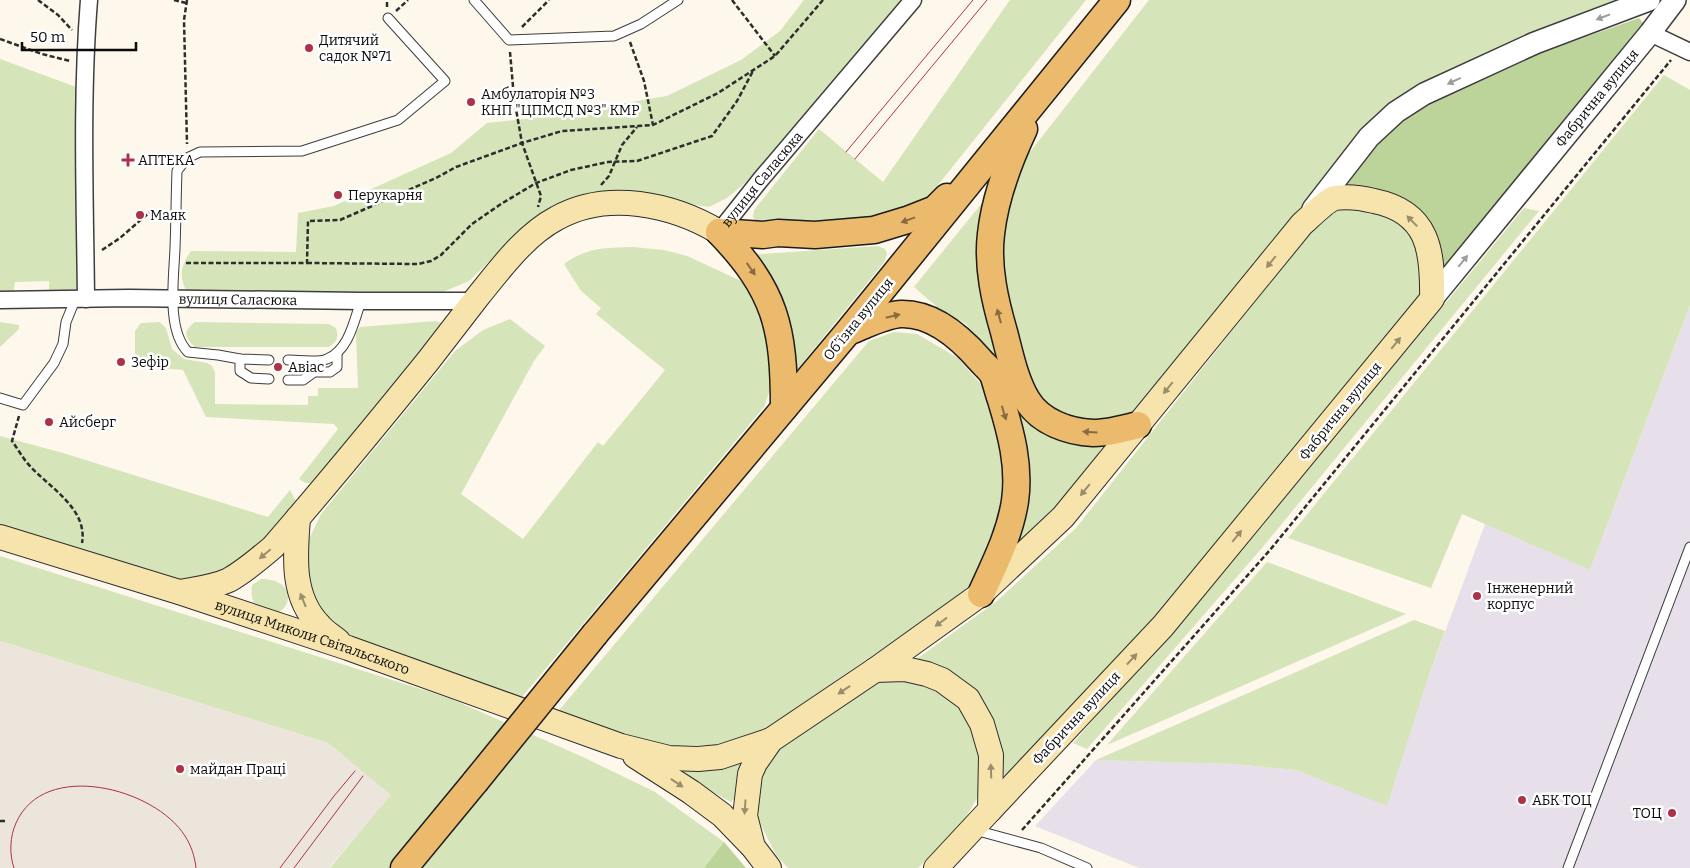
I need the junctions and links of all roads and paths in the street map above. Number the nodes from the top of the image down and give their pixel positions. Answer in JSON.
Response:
{"nodes":[{"id":1,"x":38,"y":0,"type":"edge"},
{"id":2,"x":89,"y":0,"type":"edge"},
{"id":3,"x":174,"y":0,"type":"edge"},
{"id":4,"x":474,"y":0,"type":"edge"},
{"id":5,"x":549,"y":0,"type":"edge"},
{"id":6,"x":678,"y":0,"type":"edge"},
{"id":7,"x":732,"y":0,"type":"edge"},
{"id":8,"x":823,"y":0,"type":"edge"},
{"id":9,"x":913,"y":0,"type":"edge"},
{"id":10,"x":1117,"y":0,"type":"edge"},
{"id":11,"x":1649,"y":0,"type":"edge"},
{"id":12,"x":1674,"y":0,"type":"edge"},
{"id":13,"x":186,"y":1,"type":"edge"},
{"id":14,"x":388,"y":18,"type":"dead end"},
{"id":15,"x":626,"y":32,"type":"junction"},
{"id":16,"x":1650,"y":33,"type":"junction"},
{"id":17,"x":0,"y":39,"type":"edge"},
{"id":18,"x":509,"y":40,"type":"junction"},
{"id":19,"x":86,"y":41,"type":"junction"},
{"id":20,"x":1686,"y":50,"type":"edge"},
{"id":21,"x":775,"y":56,"type":"junction"},
{"id":22,"x":86,"y":64,"type":"junction"},
{"id":23,"x":754,"y":70,"type":"junction"},
{"id":24,"x":1052,"y":79,"type":"junction"},
{"id":25,"x":653,"y":125,"type":"junction"},
{"id":26,"x":638,"y":126,"type":"junction"},
{"id":27,"x":522,"y":143,"type":"junction"},
{"id":28,"x":188,"y":158,"type":"junction"},
{"id":29,"x":987,"y":160,"type":"junction"},
{"id":30,"x":614,"y":162,"type":"junction"},
{"id":31,"x":536,"y":183,"type":"junction"},
{"id":32,"x":590,"y":204,"type":"junction"},
{"id":33,"x":152,"y":211,"type":"dead end"},
{"id":34,"x":1302,"y":224,"type":"junction"},
{"id":35,"x":719,"y":232,"type":"junction"},
{"id":36,"x":86,"y":260,"type":"junction"},
{"id":37,"x":175,"y":263,"type":"junction"},
{"id":38,"x":307,"y":263,"type":"junction"},
{"id":39,"x":80,"y":299,"type":"junction"},
{"id":40,"x":1432,"y":299,"type":"junction"},
{"id":41,"x":0,"y":300,"type":"edge"},
{"id":42,"x":173,"y":300,"type":"junction"},
{"id":43,"x":475,"y":300,"type":"junction"},
{"id":44,"x":361,"y":301,"type":"junction"},
{"id":45,"x":848,"y":332,"type":"junction"},
{"id":46,"x":337,"y":353,"type":"junction"},
{"id":47,"x":240,"y":360,"type":"junction"},
{"id":48,"x":269,"y":360,"type":"dead end"},
{"id":49,"x":288,"y":360,"type":"dead end"},
{"id":50,"x":269,"y":379,"type":"dead end"},
{"id":51,"x":288,"y":380,"type":"dead end"},
{"id":52,"x":0,"y":398,"type":"edge"},
{"id":53,"x":22,"y":405,"type":"junction"},
{"id":54,"x":784,"y":408,"type":"junction"},
{"id":55,"x":1138,"y":425,"type":"junction"},
{"id":56,"x":298,"y":518,"type":"junction"},
{"id":57,"x":0,"y":537,"type":"edge"},
{"id":58,"x":1690,"y":547,"type":"edge"},
{"id":59,"x":79,"y":562,"type":"junction"},
{"id":60,"x":178,"y":592,"type":"junction"},
{"id":61,"x":981,"y":594,"type":"junction"},
{"id":62,"x":348,"y":648,"type":"junction"},
{"id":63,"x":874,"y":670,"type":"junction"},
{"id":64,"x":770,"y":740,"type":"junction"},
{"id":65,"x":622,"y":746,"type":"junction"},
{"id":66,"x":990,"y":810,"type":"junction"},
{"id":67,"x":0,"y":821,"type":"edge"},
{"id":68,"x":6,"y":821,"type":"dead end"},
{"id":69,"x":973,"y":829,"type":"junction"},
{"id":70,"x":1013,"y":841,"type":"junction"},
{"id":71,"x":753,"y":847,"type":"junction"},
{"id":72,"x":404,"y":868,"type":"edge"},
{"id":73,"x":770,"y":868,"type":"edge"},
{"id":74,"x":936,"y":868,"type":"edge"},
{"id":75,"x":1087,"y":868,"type":"edge"},
{"id":76,"x":1568,"y":868,"type":"edge"}],
"edges":[{"from":1,"to":19,"type":"path"},
{"from":2,"to":19,"type":"street"},
{"from":3,"to":13,"type":"path"},
{"from":4,"to":18,"type":"lane"},
{"from":5,"to":18,"type":"path"},
{"from":6,"to":15,"type":"lane"},
{"from":7,"to":21,"type":"path"},
{"from":8,"to":21,"type":"path"},
{"from":9,"to":35,"type":"street","name":"вулиця Саласюка"},
{"from":10,"to":24,"type":"main road","name":"Обʼїзна вулиця"},
{"from":11,"to":34,"type":"street","one_way":true},
{"from":12,"to":16,"type":"street","name":"Фабрична вулиця"},
{"from":13,"to":28,"type":"path"},
{"from":14,"to":28,"type":"lane"},
{"from":15,"to":18,"type":"lane"},
{"from":15,"to":25,"type":"path"},
{"from":16,"to":20,"type":"street"},
{"from":40,"to":16,"type":"street","name":"Фабрична вулиця","one_way":true},
{"from":17,"to":22,"type":"path"},
{"from":18,"to":27,"type":"path"},
{"from":19,"to":22,"type":"street"},
{"from":20,"to":70,"type":"path"},
{"from":21,"to":23,"type":"path"},
{"from":22,"to":36,"type":"street"},
{"from":23,"to":25,"type":"path"},
{"from":23,"to":30,"type":"path"},
{"from":24,"to":29,"type":"main road","name":"Обʼїзна вулиця"},
{"from":55,"to":24,"type":"main road","one_way":true},
{"from":25,"to":26,"type":"path"},
{"from":26,"to":27,"type":"path"},
{"from":26,"to":30,"type":"path"},
{"from":27,"to":31,"type":"path"},
{"from":27,"to":38,"type":"path"},
{"from":28,"to":37,"type":"lane"},
{"from":29,"to":35,"type":"main road","one_way":true},
{"from":29,"to":45,"type":"main road","name":"Обʼїзна вулиця"},
{"from":30,"to":31,"type":"path"},
{"from":30,"to":32,"type":"path"},
{"from":31,"to":38,"type":"path"},
{"from":32,"to":35,"type":"main road","name":"вулиця Саласюка"},
{"from":32,"to":43,"type":"main road","name":"вулиця Саласюка"},
{"from":33,"to":36,"type":"path"},
{"from":40,"to":34,"type":"main road","one_way":true},
{"from":34,"to":55,"type":"main road","one_way":true},
{"from":35,"to":54,"type":"main road","one_way":true},
{"from":36,"to":39,"type":"street"},
{"from":37,"to":38,"type":"path"},
{"from":37,"to":42,"type":"lane"},
{"from":39,"to":41,"type":"street","name":"вулиця Саласюка"},
{"from":39,"to":42,"type":"street","name":"вулиця Саласюка"},
{"from":39,"to":53,"type":"lane"},
{"from":66,"to":40,"type":"main road","name":"Фабрична вулиця","one_way":true},
{"from":42,"to":44,"type":"street","name":"вулиця Саласюка"},
{"from":42,"to":47,"type":"lane"},
{"from":43,"to":44,"type":"street","name":"вулиця Саласюка"},
{"from":43,"to":56,"type":"main road","name":"вулиця Саласюка"},
{"from":44,"to":46,"type":"lane"},
{"from":45,"to":54,"type":"main road","name":"Обʼїзна вулиця"},
{"from":45,"to":61,"type":"main road","one_way":true},
{"from":46,"to":49,"type":"lane"},
{"from":46,"to":51,"type":"lane"},
{"from":47,"to":48,"type":"lane"},
{"from":47,"to":50,"type":"lane"},
{"from":52,"to":53,"type":"lane"},
{"from":53,"to":59,"type":"path"},
{"from":54,"to":72,"type":"main road","name":"Обʼїзна вулиця","bridge":true},
{"from":55,"to":61,"type":"main road","one_way":true},
{"from":56,"to":60,"type":"main road","name":"вулиця Саласюка","one_way":true},
{"from":62,"to":56,"type":"main road","one_way":true},
{"from":57,"to":59,"type":"main road","name":"вулиця Миколи Світальського"},
{"from":58,"to":76,"type":"lane"},
{"from":59,"to":60,"type":"main road","name":"вулиця Миколи Світальського"},
{"from":60,"to":62,"type":"main road","name":"вулиця Миколи Світальського"},
{"from":61,"to":63,"type":"main road","one_way":true},
{"from":62,"to":65,"type":"main road","name":"вулиця Миколи Світальського"},
{"from":63,"to":64,"type":"main road","one_way":true},
{"from":66,"to":63,"type":"main road","one_way":true},
{"from":64,"to":65,"type":"main road"},
{"from":64,"to":71,"type":"main road","one_way":true},
{"from":65,"to":71,"type":"main road","one_way":true},
{"from":66,"to":69,"type":"main road","name":"Фабрична вулиця"},
{"from":67,"to":68,"type":"path"},
{"from":69,"to":70,"type":"lane"},
{"from":69,"to":74,"type":"main road","name":"Фабрична вулиця"},
{"from":70,"to":75,"type":"lane"},
{"from":71,"to":73,"type":"main road"}]}
